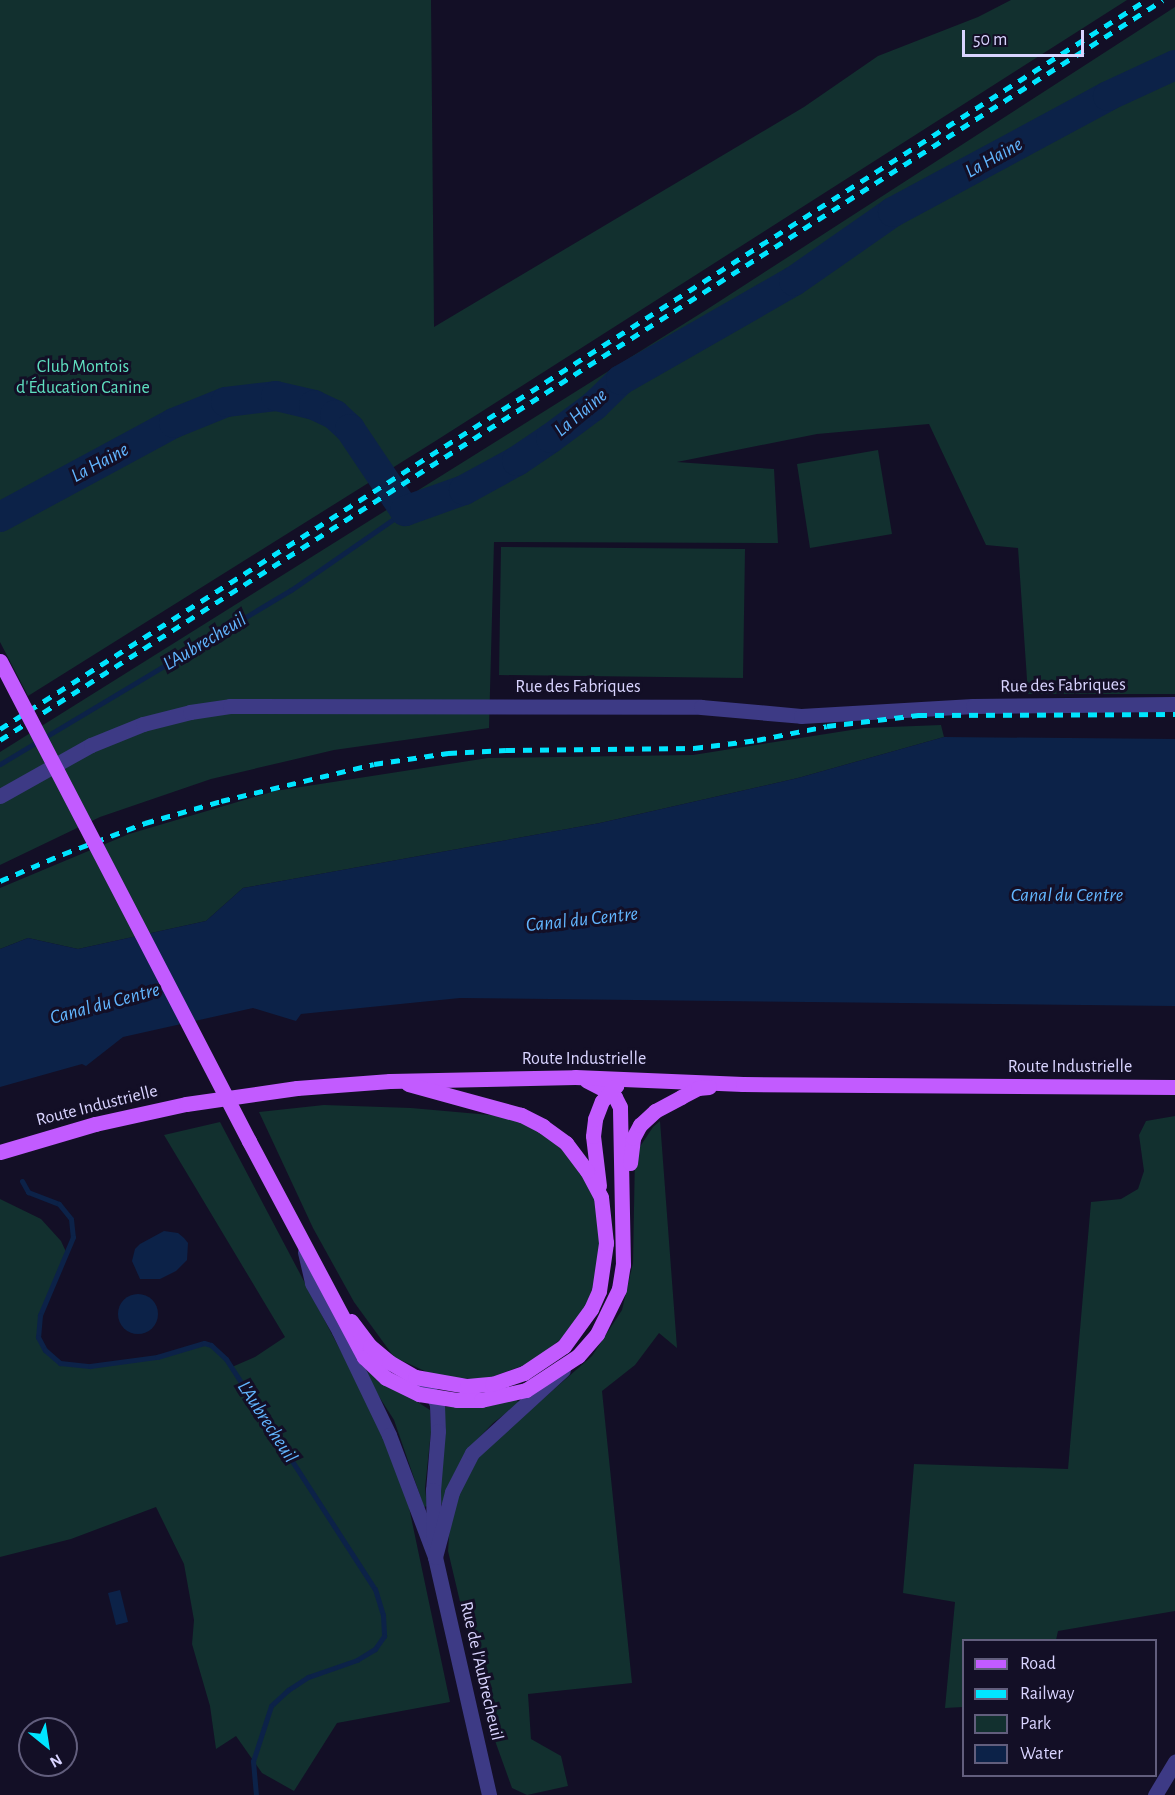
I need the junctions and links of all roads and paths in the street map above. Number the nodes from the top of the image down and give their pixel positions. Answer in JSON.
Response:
{"nodes":[{"id":1,"x":0,"y":662,"type":"edge"},
{"id":2,"x":1175,"y":704,"type":"edge"},
{"id":3,"x":0,"y":796,"type":"edge"},
{"id":4,"x":576,"y":1077,"type":"junction"},
{"id":5,"x":629,"y":1078,"type":"junction"},
{"id":6,"x":390,"y":1081,"type":"junction"},
{"id":7,"x":743,"y":1084,"type":"junction"},
{"id":8,"x":1175,"y":1088,"type":"edge"},
{"id":9,"x":609,"y":1092,"type":"junction"},
{"id":10,"x":0,"y":1152,"type":"edge"},
{"id":11,"x":601,"y":1197,"type":"junction"},
{"id":12,"x":305,"y":1249,"type":"junction"},
{"id":13,"x":623,"y":1265,"type":"junction"},
{"id":14,"x":325,"y":1287,"type":"junction"},
{"id":15,"x":570,"y":1362,"type":"junction"},
{"id":16,"x":416,"y":1377,"type":"junction"},
{"id":17,"x":434,"y":1397,"type":"junction"},
{"id":18,"x":435,"y":1557,"type":"junction"},
{"id":19,"x":1175,"y":1762,"type":"edge"},
{"id":20,"x":489,"y":1795,"type":"edge"},
{"id":21,"x":1155,"y":1795,"type":"edge"}],
"edges":[{"from":1,"to":12,"type":"main road","bridge":true},
{"from":2,"to":3,"type":"street","name":"Rue des Fabriques"},
{"from":4,"to":5,"type":"main road","name":"Route Industrielle"},
{"from":4,"to":6,"type":"main road","name":"Route Industrielle"},
{"from":4,"to":9,"type":"main road"},
{"from":5,"to":7,"type":"main road","name":"Route Industrielle"},
{"from":5,"to":9,"type":"main road"},
{"from":6,"to":10,"type":"main road","name":"Route Industrielle"},
{"from":6,"to":11,"type":"main road"},
{"from":7,"to":8,"type":"main road","name":"Route Industrielle"},
{"from":7,"to":13,"type":"main road"},
{"from":9,"to":11,"type":"main road"},
{"from":9,"to":13,"type":"main road"},
{"from":11,"to":16,"type":"main road"},
{"from":12,"to":14,"type":"main road"},
{"from":12,"to":18,"type":"street"},
{"from":13,"to":15,"type":"main road"},
{"from":14,"to":16,"type":"main road"},
{"from":14,"to":17,"type":"main road"},
{"from":15,"to":17,"type":"main road"},
{"from":15,"to":18,"type":"street"},
{"from":16,"to":17,"type":"street"},
{"from":17,"to":18,"type":"street"},
{"from":18,"to":20,"type":"street","name":"Rue de l'Aubrecheuil"},
{"from":19,"to":21,"type":"street"}]}
